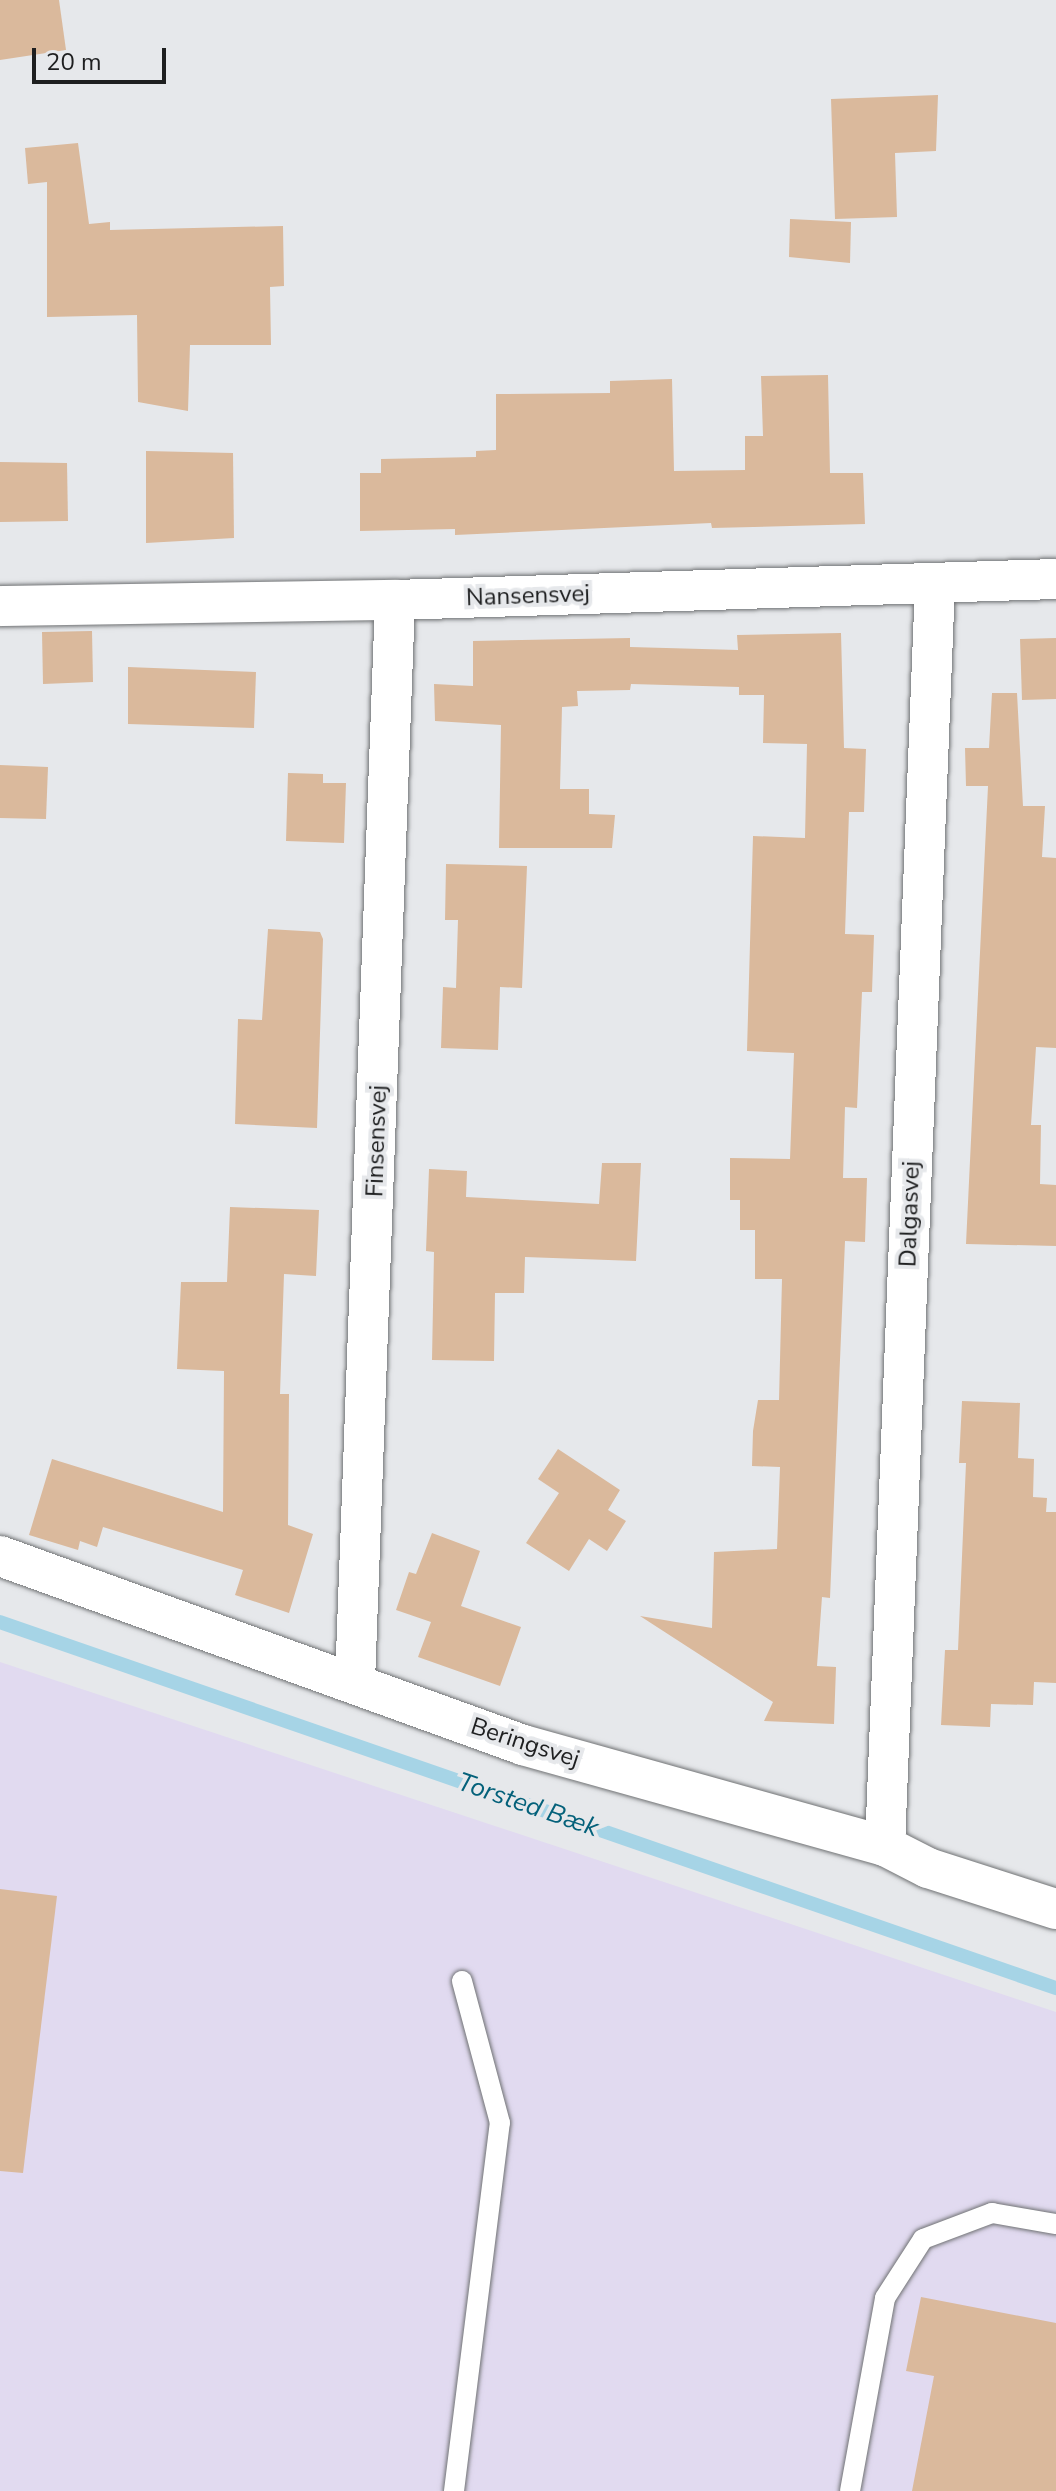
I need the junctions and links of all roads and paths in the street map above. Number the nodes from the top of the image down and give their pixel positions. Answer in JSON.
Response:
{"nodes":[{"id":1,"x":1056,"y":579,"type":"edge"},
{"id":2,"x":935,"y":583,"type":"junction"},
{"id":3,"x":395,"y":600,"type":"junction"},
{"id":4,"x":0,"y":606,"type":"edge"},
{"id":5,"x":0,"y":1556,"type":"edge"},
{"id":6,"x":355,"y":1682,"type":"junction"},
{"id":7,"x":885,"y":1846,"type":"junction"},
{"id":8,"x":1056,"y":1909,"type":"edge"},
{"id":9,"x":462,"y":1981,"type":"dead end"},
{"id":10,"x":1056,"y":2224,"type":"edge"},
{"id":11,"x":454,"y":2491,"type":"edge"},
{"id":12,"x":850,"y":2491,"type":"edge"}],
"edges":[{"from":1,"to":2,"type":"street","name":"Nansensvej"},
{"from":2,"to":3,"type":"street","name":"Nansensvej"},
{"from":2,"to":7,"type":"street","name":"Dalgasvej"},
{"from":3,"to":4,"type":"street","name":"Nansensvej"},
{"from":3,"to":6,"type":"street","name":"Finsensvej"},
{"from":5,"to":6,"type":"street","name":"Beringsvej"},
{"from":6,"to":7,"type":"street","name":"Beringsvej"},
{"from":7,"to":8,"type":"street","name":"Beringsvej"},
{"from":9,"to":11,"type":"lane"},
{"from":10,"to":12,"type":"lane"}]}
